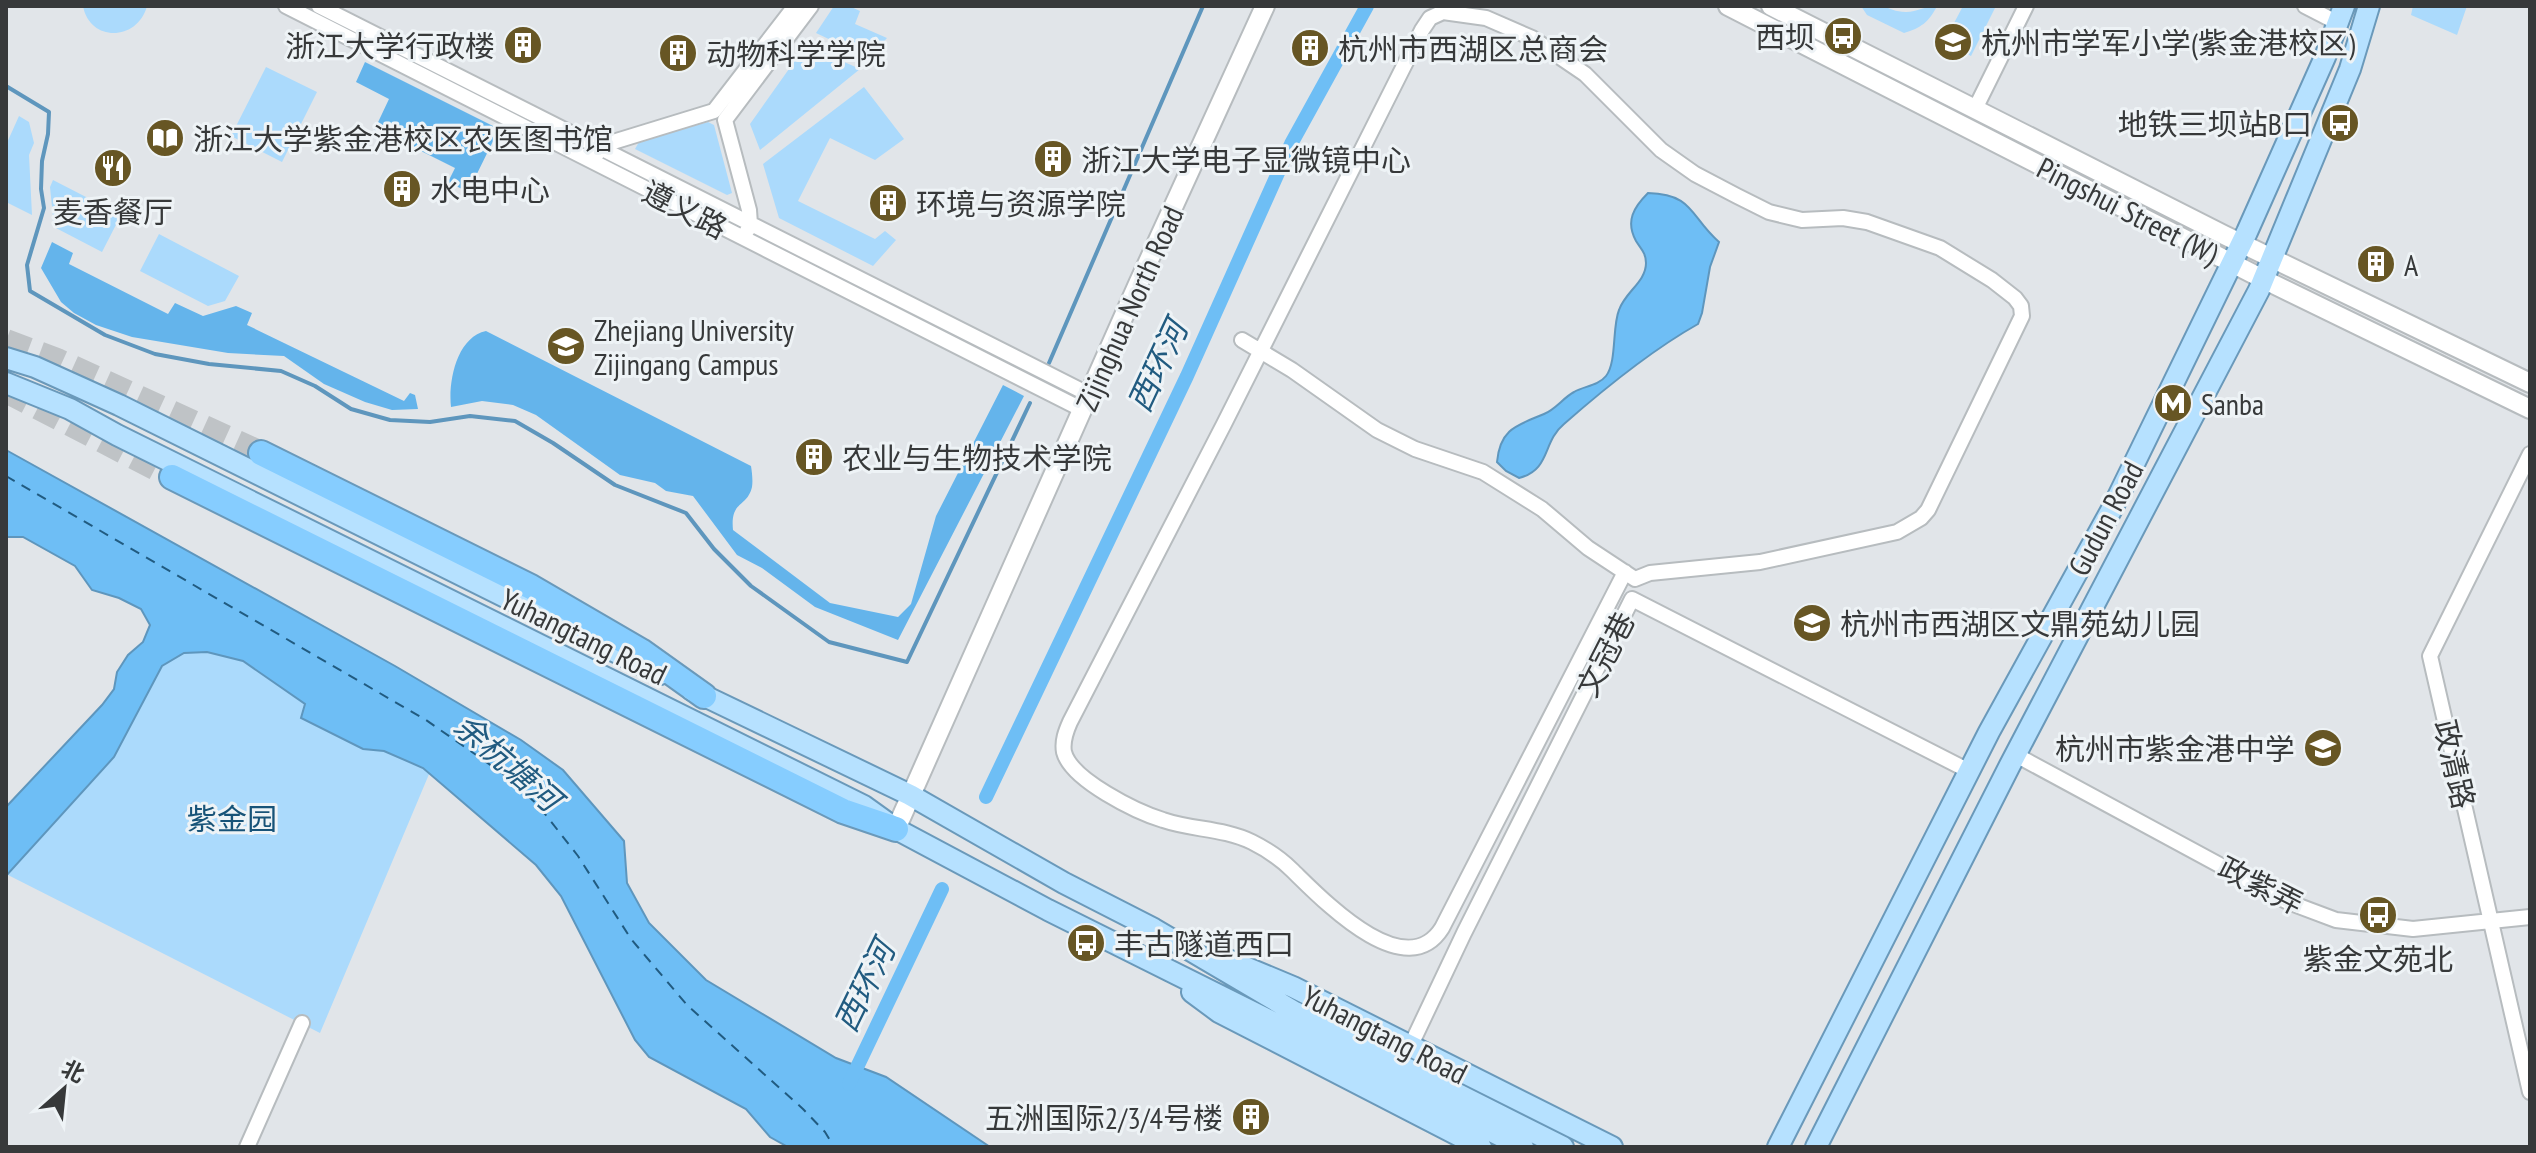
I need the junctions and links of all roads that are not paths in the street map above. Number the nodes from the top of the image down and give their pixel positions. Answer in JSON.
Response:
{"nodes":[{"id":1,"x":286,"y":6,"type":"edge"},
{"id":2,"x":319,"y":6,"type":"edge"},
{"id":3,"x":795,"y":6,"type":"edge"},
{"id":4,"x":811,"y":6,"type":"edge"},
{"id":5,"x":1265,"y":6,"type":"edge"},
{"id":6,"x":1728,"y":6,"type":"edge"},
{"id":7,"x":1771,"y":6,"type":"edge"},
{"id":8,"x":2026,"y":6,"type":"edge"},
{"id":9,"x":2305,"y":6,"type":"edge"},
{"id":10,"x":2369,"y":6,"type":"edge"},
{"id":11,"x":2341,"y":14,"type":"edge"},
{"id":12,"x":1975,"y":109,"type":"junction"},
{"id":13,"x":719,"y":116,"type":"junction"},
{"id":14,"x":596,"y":155,"type":"junction"},
{"id":15,"x":746,"y":231,"type":"junction"},
{"id":16,"x":2242,"y":243,"type":"junction"},
{"id":17,"x":2273,"y":258,"type":"junction"},
{"id":18,"x":2232,"y":264,"type":"junction"},
{"id":19,"x":2263,"y":279,"type":"junction"},
{"id":20,"x":1242,"y":340,"type":"dead end"},
{"id":21,"x":1260,"y":351,"type":"junction"},
{"id":22,"x":6,"y":358,"type":"edge"},
{"id":23,"x":6,"y":383,"type":"edge"},
{"id":24,"x":2530,"y":383,"type":"edge"},
{"id":25,"x":1087,"y":403,"type":"junction"},
{"id":26,"x":2530,"y":409,"type":"edge"},
{"id":27,"x":261,"y":453,"type":"tunnel mouth"},
{"id":28,"x":2530,"y":454,"type":"edge"},
{"id":29,"x":172,"y":477,"type":"tunnel mouth"},
{"id":30,"x":1625,"y":572,"type":"junction"},
{"id":31,"x":704,"y":696,"type":"junction"},
{"id":32,"x":2016,"y":755,"type":"junction"},
{"id":33,"x":1969,"y":771,"type":"junction"},
{"id":34,"x":910,"y":795,"type":"junction"},
{"id":35,"x":896,"y":829,"type":"junction"},
{"id":36,"x":2530,"y":917,"type":"edge"},
{"id":37,"x":2492,"y":921,"type":"junction"},
{"id":38,"x":1154,"y":929,"type":"junction"},
{"id":39,"x":1140,"y":955,"type":"junction"},
{"id":40,"x":302,"y":1023,"type":"dead end"},
{"id":41,"x":1410,"y":1047,"type":"junction"},
{"id":42,"x":2530,"y":1092,"type":"edge"},
{"id":43,"x":247,"y":1147,"type":"edge"},
{"id":44,"x":1481,"y":1147,"type":"edge"},
{"id":45,"x":1523,"y":1147,"type":"edge"},
{"id":46,"x":1563,"y":1147,"type":"edge"},
{"id":47,"x":1612,"y":1147,"type":"edge"},
{"id":48,"x":1778,"y":1147,"type":"edge"},
{"id":49,"x":1816,"y":1147,"type":"edge"}],
"edges":[{"from":1,"to":14,"type":"street","name":"遵义路"},
{"from":2,"to":14,"type":"street","name":"遵义路"},
{"from":3,"to":13,"type":"street"},
{"from":4,"to":13,"type":"street"},
{"from":5,"to":25,"type":"main road","name":"Zijinghua North Road"},
{"from":6,"to":18,"type":"main road","name":"Pingshui Street (W)"},
{"from":7,"to":12,"type":"main road","name":"Pingshui Street (W)"},
{"from":8,"to":12,"type":"street"},
{"from":9,"to":11,"type":"street"},
{"from":10,"to":17,"type":"main road","name":"Gudun Road"},
{"from":11,"to":16,"type":"main road","name":"Gudun Road"},
{"from":12,"to":16,"type":"main road","name":"Pingshui Street (W)"},
{"from":13,"to":14,"type":"street"},
{"from":13,"to":15,"type":"street"},
{"from":14,"to":15,"type":"street","name":"遵义路"},
{"from":15,"to":25,"type":"street","name":"遵义路"},
{"from":16,"to":17,"type":"main road","name":"Pingshui Street (W)"},
{"from":16,"to":18,"type":"main road","name":"Gudun Road"},
{"from":17,"to":19,"type":"main road","name":"Gudun Road"},
{"from":17,"to":24,"type":"main road","name":"Pingshui Street (W)"},
{"from":18,"to":19,"type":"main road","name":"Pingshui Street (W)"},
{"from":18,"to":33,"type":"main road","name":"Gudun Road"},
{"from":19,"to":26,"type":"main road","name":"Pingshui Street (W)"},
{"from":19,"to":32,"type":"main road","name":"Gudun Road"},
{"from":20,"to":21,"type":"street"},
{"from":21,"to":30,"type":"street"},
{"from":21,"to":30,"type":"street"},
{"from":21,"to":30,"type":"street"},
{"from":22,"to":31,"type":"main road","name":"Yuhangtang Road"},
{"from":23,"to":35,"type":"main road","name":"Yuhangtang Road"},
{"from":25,"to":34,"type":"main road","name":"Zijinghua North Road"},
{"from":27,"to":31,"type":"highway"},
{"from":28,"to":37,"type":"street","name":"政清路"},
{"from":29,"to":35,"type":"highway"},
{"from":31,"to":34,"type":"main road","name":"Yuhangtang Road"},
{"from":32,"to":37,"type":"street","name":"政紫弄"},
{"from":32,"to":49,"type":"main road","name":"Gudun Road"},
{"from":33,"to":41,"type":"street","name":"文冠巷"},
{"from":33,"to":48,"type":"main road","name":"Gudun Road"},
{"from":34,"to":35,"type":"main road","name":"Zijinghua North Road"},
{"from":34,"to":38,"type":"main road","name":"Yuhangtang Road"},
{"from":35,"to":39,"type":"main road","name":"Yuhangtang Road"},
{"from":36,"to":37,"type":"street","name":"政紫弄"},
{"from":37,"to":42,"type":"street","name":"政清路"},
{"from":38,"to":41,"type":"main road","name":"Yuhangtang Road"},
{"from":38,"to":46,"type":"main road","name":"Yuhangtang Road"},
{"from":39,"to":44,"type":"main road","name":"Yuhangtang Road"},
{"from":39,"to":45,"type":"main road","name":"Yuhangtang Road"},
{"from":40,"to":43,"type":"street"},
{"from":41,"to":47,"type":"main road","name":"Yuhangtang Road"}]}
